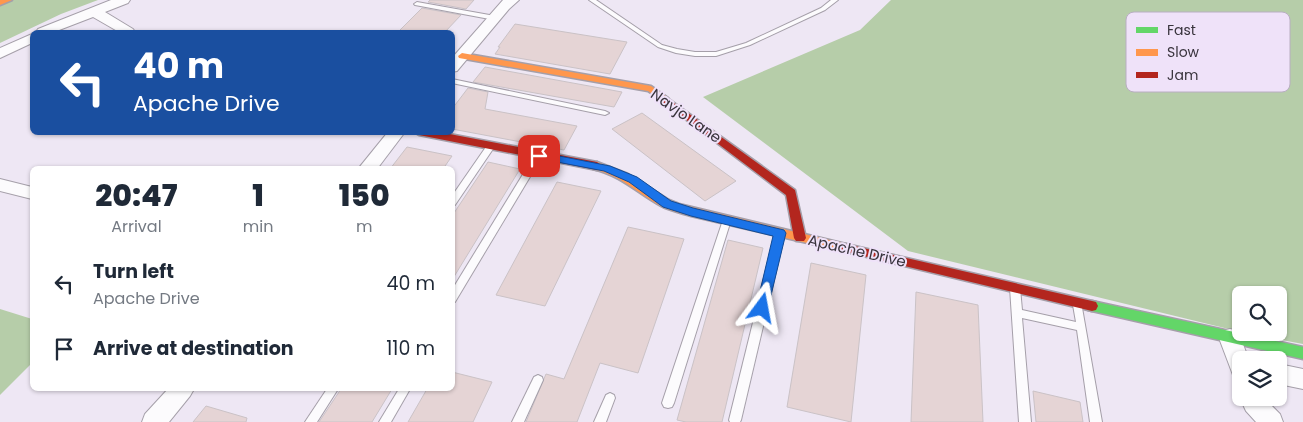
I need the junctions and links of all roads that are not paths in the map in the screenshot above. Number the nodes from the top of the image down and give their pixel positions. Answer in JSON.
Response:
{"nodes":[{"id":1,"x":8,"y":0,"type":"edge"},
{"id":2,"x":123,"y":0,"type":"edge"},
{"id":3,"x":512,"y":0,"type":"edge"},
{"id":4,"x":592,"y":0,"type":"edge"},
{"id":5,"x":835,"y":0,"type":"edge"},
{"id":6,"x":0,"y":3,"type":"edge"},
{"id":7,"x":417,"y":4,"type":"dead end"},
{"id":8,"x":93,"y":11,"type":"junction"},
{"id":9,"x":495,"y":18,"type":"junction"},
{"id":10,"x":48,"y":30,"type":"edge"},
{"id":11,"x":125,"y":30,"type":"edge"},
{"id":12,"x":30,"y":39,"type":"edge"},
{"id":13,"x":0,"y":54,"type":"edge"},
{"id":14,"x":462,"y":56,"type":"junction"},
{"id":15,"x":455,"y":64,"type":"edge"},
{"id":16,"x":455,"y":82,"type":"edge"},
{"id":17,"x":605,"y":112,"type":"dead end"},
{"id":18,"x":395,"y":135,"type":"edge"},
{"id":19,"x":434,"y":135,"type":"edge"},
{"id":20,"x":491,"y":146,"type":"junction"},
{"id":21,"x":539,"y":156,"type":"junction"},
{"id":22,"x":369,"y":166,"type":"edge"},
{"id":23,"x":0,"y":185,"type":"edge"},
{"id":24,"x":30,"y":192,"type":"edge"},
{"id":25,"x":455,"y":199,"type":"edge"},
{"id":26,"x":727,"y":220,"type":"junction"},
{"id":27,"x":780,"y":233,"type":"junction"},
{"id":28,"x":800,"y":238,"type":"junction"},
{"id":29,"x":1015,"y":288,"type":"junction"},
{"id":30,"x":455,"y":294,"type":"edge"},
{"id":31,"x":1077,"y":302,"type":"junction"},
{"id":32,"x":1017,"y":313,"type":"junction"},
{"id":33,"x":1081,"y":327,"type":"junction"},
{"id":34,"x":1230,"y":338,"type":"junction"},
{"id":35,"x":1235,"y":351,"type":"edge"},
{"id":36,"x":1303,"y":353,"type":"edge"},
{"id":37,"x":1287,"y":376,"type":"edge"},
{"id":38,"x":1303,"y":379,"type":"edge"},
{"id":39,"x":538,"y":380,"type":"dead end"},
{"id":40,"x":180,"y":391,"type":"edge"},
{"id":41,"x":332,"y":391,"type":"edge"},
{"id":42,"x":404,"y":391,"type":"edge"},
{"id":43,"x":610,"y":398,"type":"dead end"},
{"id":44,"x":668,"y":403,"type":"dead end"},
{"id":45,"x":1257,"y":406,"type":"edge"},
{"id":46,"x":735,"y":420,"type":"dead end"},
{"id":47,"x":154,"y":422,"type":"edge"},
{"id":48,"x":311,"y":422,"type":"edge"},
{"id":49,"x":385,"y":422,"type":"edge"},
{"id":50,"x":518,"y":422,"type":"edge"},
{"id":51,"x":600,"y":422,"type":"edge"},
{"id":52,"x":1025,"y":422,"type":"edge"},
{"id":53,"x":1096,"y":422,"type":"edge"},
{"id":54,"x":1271,"y":422,"type":"edge"}],
"edges":[{"from":1,"to":6,"type":"street"},
{"from":2,"to":8,"type":"street"},
{"from":3,"to":9,"type":"street"},
{"from":4,"to":5,"type":"lane"},
{"from":7,"to":9,"type":"lane"},
{"from":8,"to":10,"type":"street"},
{"from":8,"to":11,"type":"street"},
{"from":9,"to":14,"type":"street"},
{"from":12,"to":13,"type":"street"},
{"from":14,"to":15,"type":"street"},
{"from":14,"to":28,"type":"street","name":"Navjo Lane"},
{"from":16,"to":17,"type":"lane"},
{"from":18,"to":22,"type":"street"},
{"from":19,"to":20,"type":"street","name":"Apache Drive"},
{"from":20,"to":21,"type":"street","name":"Apache Drive"},
{"from":20,"to":25,"type":"lane"},
{"from":21,"to":26,"type":"street","name":"Apache Drive"},
{"from":21,"to":30,"type":"lane"},
{"from":23,"to":24,"type":"street"},
{"from":26,"to":27,"type":"street","name":"Apache Drive"},
{"from":26,"to":44,"type":"lane"},
{"from":27,"to":28,"type":"street","name":"Apache Drive"},
{"from":27,"to":46,"type":"lane"},
{"from":28,"to":29,"type":"street","name":"Apache Drive"},
{"from":29,"to":31,"type":"street","name":"Apache Drive"},
{"from":29,"to":32,"type":"lane"},
{"from":31,"to":33,"type":"lane"},
{"from":31,"to":34,"type":"street","name":"Apache Drive"},
{"from":32,"to":33,"type":"lane"},
{"from":32,"to":52,"type":"lane"},
{"from":33,"to":53,"type":"lane"},
{"from":34,"to":35,"type":"street"},
{"from":34,"to":36,"type":"street","name":"Apache Drive"},
{"from":37,"to":38,"type":"street"},
{"from":39,"to":50,"type":"lane"},
{"from":40,"to":47,"type":"street"},
{"from":41,"to":48,"type":"lane"},
{"from":42,"to":49,"type":"lane"},
{"from":43,"to":51,"type":"lane"},
{"from":45,"to":54,"type":"street"}]}
